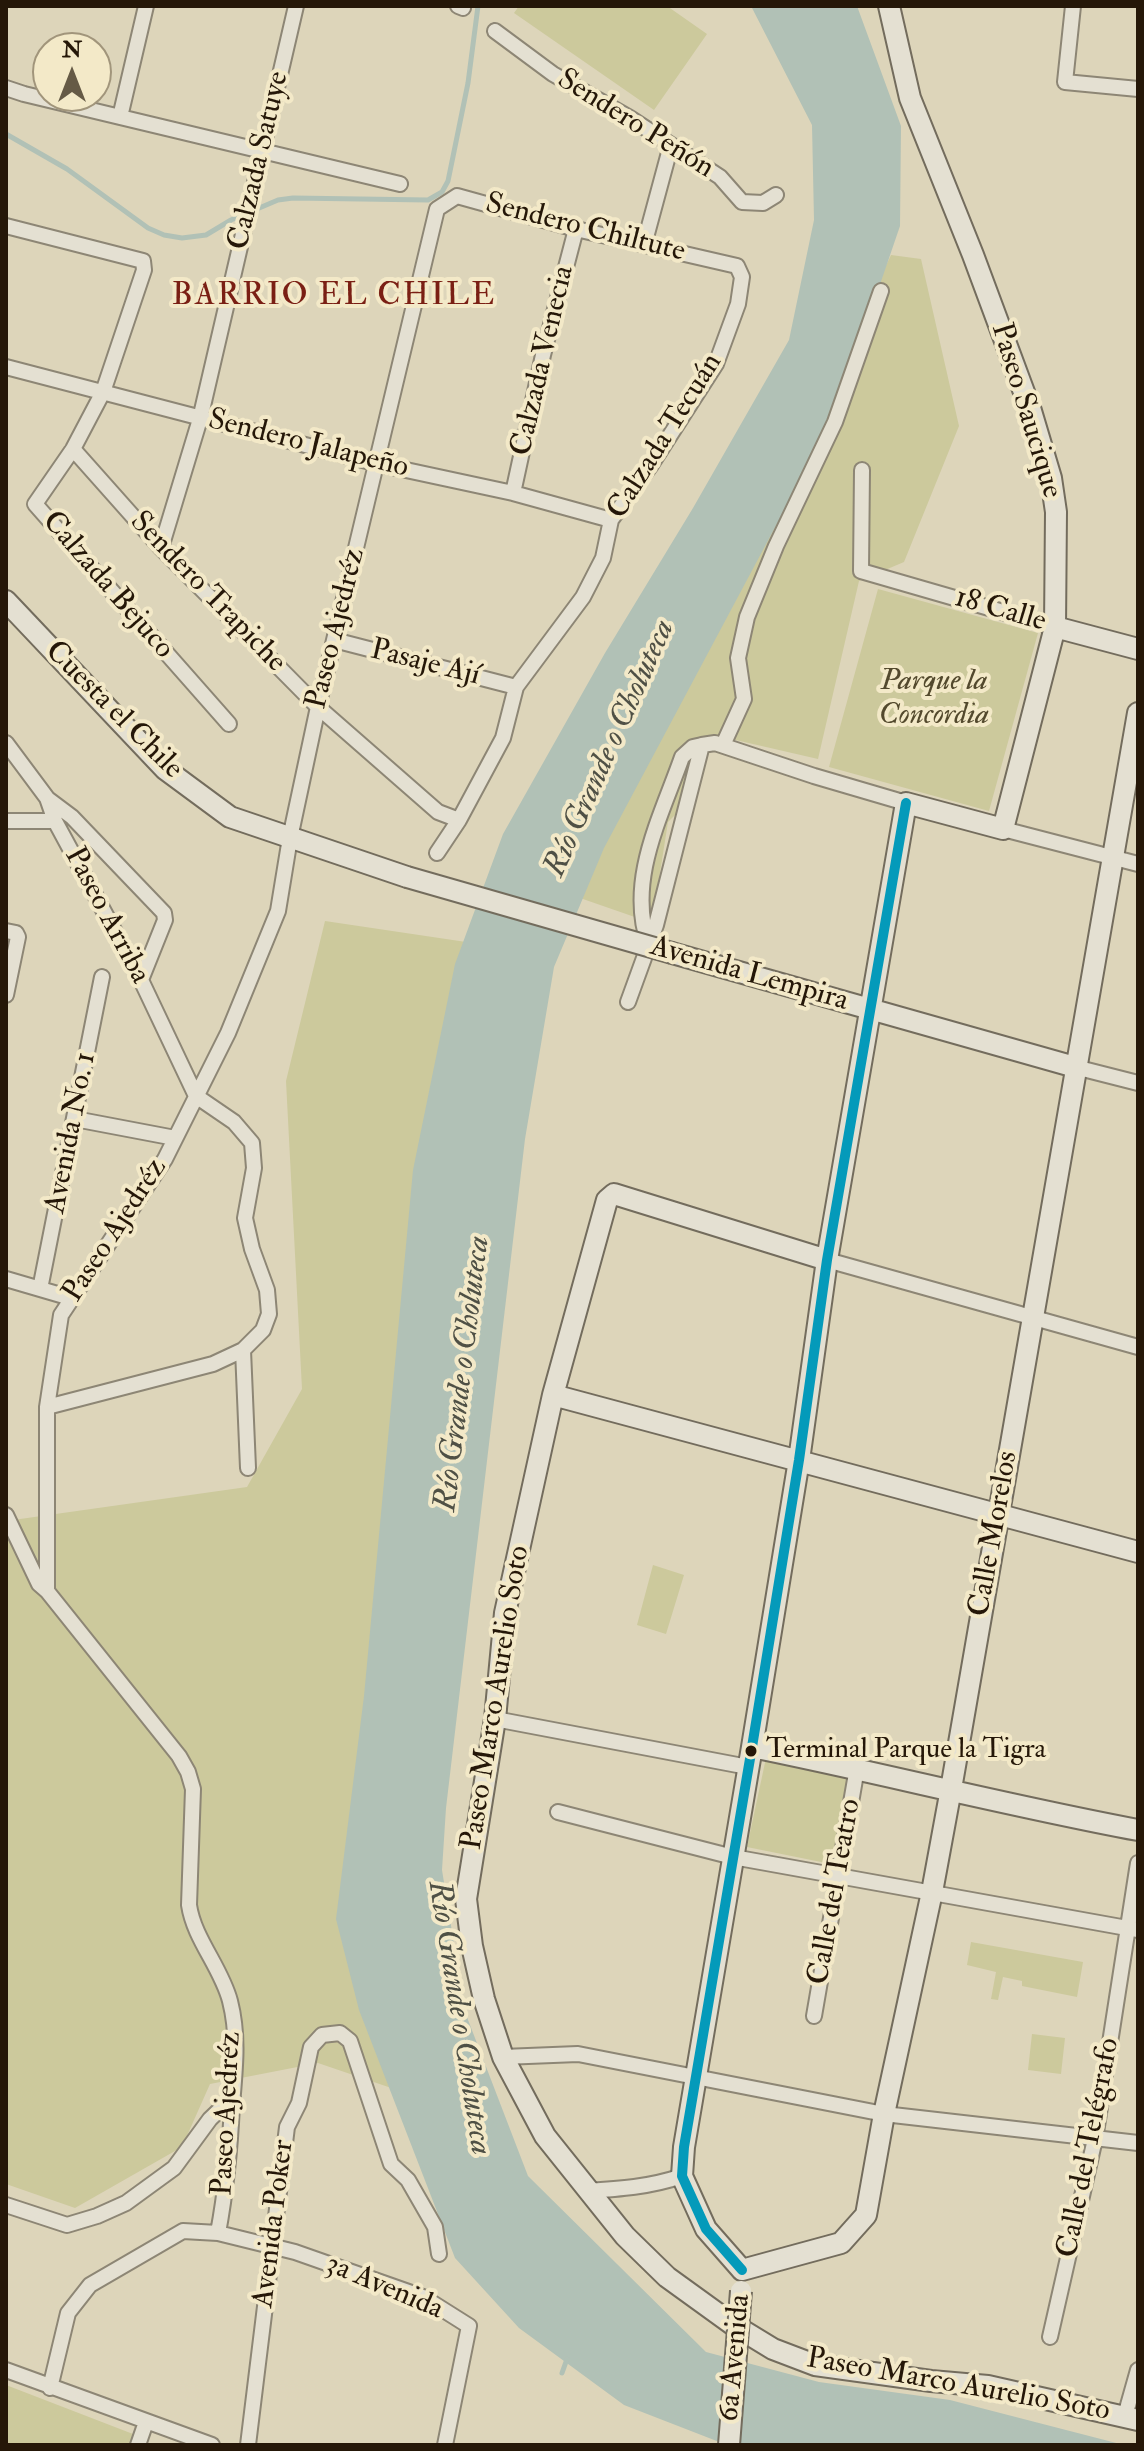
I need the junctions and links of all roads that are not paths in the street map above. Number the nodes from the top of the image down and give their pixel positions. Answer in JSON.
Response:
{"nodes":[{"id":1,"x":146,"y":6,"type":"edge"},
{"id":2,"x":296,"y":6,"type":"edge"},
{"id":3,"x":889,"y":6,"type":"edge"},
{"id":4,"x":1073,"y":6,"type":"edge"},
{"id":5,"x":495,"y":31,"type":"dead end"},
{"id":6,"x":6,"y":88,"type":"edge"},
{"id":7,"x":1138,"y":89,"type":"edge"},
{"id":8,"x":120,"y":117,"type":"junction"},
{"id":9,"x":671,"y":145,"type":"junction"},
{"id":10,"x":262,"y":151,"type":"junction"},
{"id":11,"x":400,"y":184,"type":"dead end"},
{"id":12,"x":776,"y":195,"type":"dead end"},
{"id":13,"x":437,"y":209,"type":"joint"},
{"id":14,"x":6,"y":226,"type":"edge"},
{"id":15,"x":576,"y":229,"type":"junction"},
{"id":16,"x":644,"y":245,"type":"junction"},
{"id":17,"x":737,"y":266,"type":"joint"},
{"id":18,"x":881,"y":291,"type":"dead end"},
{"id":19,"x":6,"y":367,"type":"edge"},
{"id":20,"x":103,"y":392,"type":"junction"},
{"id":21,"x":200,"y":419,"type":"junction"},
{"id":22,"x":73,"y":449,"type":"junction"},
{"id":23,"x":378,"y":464,"type":"junction"},
{"id":24,"x":862,"y":470,"type":"dead end"},
{"id":25,"x":513,"y":493,"type":"junction"},
{"id":26,"x":611,"y":520,"type":"junction"},
{"id":27,"x":161,"y":548,"type":"junction"},
{"id":28,"x":6,"y":601,"type":"edge"},
{"id":29,"x":1055,"y":627,"type":"junction"},
{"id":30,"x":334,"y":640,"type":"junction"},
{"id":31,"x":1138,"y":649,"type":"edge"},
{"id":32,"x":516,"y":687,"type":"junction"},
{"id":33,"x":318,"y":707,"type":"junction"},
{"id":34,"x":1138,"y":713,"type":"edge"},
{"id":35,"x":229,"y":724,"type":"dead end"},
{"id":36,"x":6,"y":743,"type":"edge"},
{"id":37,"x":702,"y":745,"type":"junction"},
{"id":38,"x":723,"y":745,"type":"junction"},
{"id":39,"x":47,"y":798,"type":"junction"},
{"id":40,"x":906,"y":803,"type":"junction"},
{"id":41,"x":459,"y":820,"type":"junction"},
{"id":42,"x":6,"y":821,"type":"edge"},
{"id":43,"x":55,"y":821,"type":"junction"},
{"id":44,"x":1003,"y":829,"type":"junction"},
{"id":45,"x":290,"y":838,"type":"junction"},
{"id":46,"x":437,"y":853,"type":"dead end"},
{"id":47,"x":1111,"y":857,"type":"junction"},
{"id":48,"x":1138,"y":864,"type":"edge"},
{"id":49,"x":407,"y":877,"type":"joint"},
{"id":50,"x":12,"y":934,"type":"edge"},
{"id":51,"x":649,"y":945,"type":"junction"},
{"id":52,"x":102,"y":977,"type":"dead end"},
{"id":53,"x":141,"y":980,"type":"junction"},
{"id":54,"x":6,"y":995,"type":"edge"},
{"id":55,"x":628,"y":1002,"type":"dead end"},
{"id":56,"x":870,"y":1010,"type":"junction"},
{"id":57,"x":1075,"y":1067,"type":"junction"},
{"id":58,"x":1138,"y":1083,"type":"edge"},
{"id":59,"x":196,"y":1096,"type":"junction"},
{"id":60,"x":75,"y":1119,"type":"junction"},
{"id":61,"x":175,"y":1138,"type":"junction"},
{"id":62,"x":827,"y":1260,"type":"junction"},
{"id":63,"x":6,"y":1279,"type":"edge"},
{"id":64,"x":40,"y":1289,"type":"junction"},
{"id":65,"x":71,"y":1298,"type":"junction"},
{"id":66,"x":1033,"y":1317,"type":"junction"},
{"id":67,"x":1138,"y":1347,"type":"edge"},
{"id":68,"x":243,"y":1350,"type":"junction"},
{"id":69,"x":553,"y":1395,"type":"junction"},
{"id":70,"x":47,"y":1407,"type":"junction"},
{"id":71,"x":799,"y":1460,"type":"junction"},
{"id":72,"x":248,"y":1468,"type":"dead end"},
{"id":73,"x":997,"y":1512,"type":"junction"},
{"id":74,"x":6,"y":1515,"type":"edge"},
{"id":75,"x":1138,"y":1552,"type":"edge"},
{"id":76,"x":47,"y":1591,"type":"junction"},
{"id":77,"x":495,"y":1719,"type":"junction"},
{"id":78,"x":750,"y":1757,"type":"junction"},
{"id":79,"x":857,"y":1768,"type":"junction"},
{"id":80,"x":951,"y":1789,"type":"junction"},
{"id":81,"x":558,"y":1812,"type":"dead end"},
{"id":82,"x":1138,"y":1830,"type":"edge"},
{"id":83,"x":733,"y":1857,"type":"junction"},
{"id":84,"x":1138,"y":1863,"type":"edge"},
{"id":85,"x":838,"y":1875,"type":"junction"},
{"id":86,"x":932,"y":1892,"type":"junction"},
{"id":87,"x":1133,"y":1929,"type":"edge"},
{"id":88,"x":814,"y":2016,"type":"dead end"},
{"id":89,"x":503,"y":2057,"type":"junction"},
{"id":90,"x":695,"y":2076,"type":"junction"},
{"id":91,"x":233,"y":2097,"type":"junction"},
{"id":92,"x":884,"y":2114,"type":"junction"},
{"id":93,"x":1095,"y":2139,"type":"junction"},
{"id":94,"x":1138,"y":2143,"type":"edge"},
{"id":95,"x":682,"y":2176,"type":"junction"},
{"id":96,"x":586,"y":2191,"type":"junction"},
{"id":97,"x":6,"y":2205,"type":"edge"},
{"id":98,"x":218,"y":2233,"type":"junction"},
{"id":99,"x":272,"y":2248,"type":"junction"},
{"id":100,"x":439,"y":2254,"type":"dead end"},
{"id":101,"x":742,"y":2281,"type":"junction"},
{"id":102,"x":1050,"y":2337,"type":"dead end"},
{"id":103,"x":6,"y":2370,"type":"edge"},
{"id":104,"x":1138,"y":2370,"type":"edge"},
{"id":105,"x":50,"y":2388,"type":"junction"},
{"id":106,"x":1131,"y":2418,"type":"edge"},
{"id":107,"x":146,"y":2422,"type":"junction"},
{"id":108,"x":138,"y":2445,"type":"edge"},
{"id":109,"x":212,"y":2445,"type":"edge"},
{"id":110,"x":248,"y":2445,"type":"edge"},
{"id":111,"x":445,"y":2445,"type":"edge"},
{"id":112,"x":729,"y":2445,"type":"edge"}],
"edges":[{"from":1,"to":8,"type":"street"},
{"from":2,"to":10,"type":"street","name":"Calzada Satuye"},
{"from":3,"to":29,"type":"street","name":"Paseo Saucique"},
{"from":4,"to":7,"type":"street"},
{"from":5,"to":9,"type":"street","name":"Sendero Peñón"},
{"from":6,"to":8,"type":"street"},
{"from":8,"to":10,"type":"street"},
{"from":9,"to":12,"type":"street","name":"Sendero Peñón"},
{"from":9,"to":16,"type":"street"},
{"from":10,"to":11,"type":"street"},
{"from":10,"to":21,"type":"street","name":"Calzada Satuye"},
{"from":13,"to":15,"type":"street","name":"Sendero Chiltute"},
{"from":13,"to":23,"type":"street","name":"Paseo Ajedréz"},
{"from":14,"to":20,"type":"street","name":"Calzada Bejuco"},
{"from":15,"to":16,"type":"street","name":"Sendero Chiltute"},
{"from":15,"to":25,"type":"street","name":"Calzada Venecia"},
{"from":16,"to":17,"type":"street","name":"Sendero Chiltute"},
{"from":17,"to":26,"type":"street","name":"Calzada Tecuán"},
{"from":18,"to":38,"type":"street"},
{"from":19,"to":20,"type":"street","name":"Sendero Jalapeño"},
{"from":20,"to":21,"type":"street","name":"Sendero Jalapeño"},
{"from":20,"to":22,"type":"street","name":"Calzada Bejuco"},
{"from":21,"to":23,"type":"street","name":"Sendero Jalapeño"},
{"from":21,"to":27,"type":"street","name":"Calzada Satuye"},
{"from":22,"to":27,"type":"street","name":"Sendero Trapiche"},
{"from":22,"to":35,"type":"street","name":"Calzada Bejuco"},
{"from":23,"to":25,"type":"street","name":"Sendero Jalapeño"},
{"from":23,"to":30,"type":"street","name":"Paseo Ajedréz"},
{"from":24,"to":29,"type":"street","name":"18 Calle"},
{"from":25,"to":26,"type":"street","name":"Sendero Jalapeño"},
{"from":26,"to":32,"type":"street","name":"Calzada Tecuán"},
{"from":27,"to":33,"type":"street","name":"Sendero Trapiche"},
{"from":28,"to":45,"type":"street","name":"Cuesta el Chile"},
{"from":29,"to":31,"type":"street","name":"18 Calle"},
{"from":29,"to":44,"type":"street","name":"Paseo Saucique"},
{"from":30,"to":32,"type":"street","name":"Pasaje Ají"},
{"from":30,"to":33,"type":"street","name":"Paseo Ajedréz"},
{"from":32,"to":41,"type":"street","name":"Calzada Tecuán"},
{"from":33,"to":41,"type":"street","name":"Sendero Trapiche"},
{"from":33,"to":45,"type":"street","name":"Paseo Ajedréz"},
{"from":34,"to":47,"type":"street","name":"Calle Morelos"},
{"from":36,"to":39,"type":"street","name":"Paseo Arriba"},
{"from":37,"to":38,"type":"street"},
{"from":37,"to":51,"type":"street"},
{"from":37,"to":51,"type":"street"},
{"from":38,"to":40,"type":"street"},
{"from":39,"to":43,"type":"street","name":"Paseo Arriba"},
{"from":39,"to":53,"type":"street"},
{"from":40,"to":44,"type":"street"},
{"from":40,"to":56,"type":"street"},
{"from":41,"to":46,"type":"street","name":"Calzada Tecuán"},
{"from":42,"to":43,"type":"street"},
{"from":43,"to":53,"type":"street","name":"Paseo Arriba"},
{"from":44,"to":47,"type":"street"},
{"from":45,"to":49,"type":"street","name":"Cuesta el Chile"},
{"from":45,"to":59,"type":"street","name":"Paseo Ajedréz"},
{"from":47,"to":48,"type":"street"},
{"from":47,"to":57,"type":"street","name":"Calle Morelos"},
{"from":49,"to":56,"type":"street","name":"Avenida Lempira","bridge":true},
{"from":50,"to":54,"type":"street"},
{"from":51,"to":55,"type":"street"},
{"from":52,"to":60,"type":"street","name":"Avenida No. 1"},
{"from":53,"to":59,"type":"street","name":"Paseo Arriba"},
{"from":56,"to":57,"type":"street","name":"Avenida Lempira"},
{"from":56,"to":62,"type":"street"},
{"from":57,"to":58,"type":"street","name":"Avenida Lempira"},
{"from":57,"to":66,"type":"street","name":"Calle Morelos"},
{"from":59,"to":61,"type":"street","name":"Paseo Ajedréz"},
{"from":59,"to":68,"type":"street"},
{"from":60,"to":61,"type":"street"},
{"from":60,"to":64,"type":"street","name":"Avenida No. 1"},
{"from":61,"to":65,"type":"street","name":"Paseo Ajedréz"},
{"from":62,"to":66,"type":"street"},
{"from":62,"to":69,"type":"street","name":"Paseo Marco Aurelio Soto"},
{"from":62,"to":71,"type":"street"},
{"from":63,"to":64,"type":"street"},
{"from":64,"to":65,"type":"street"},
{"from":65,"to":70,"type":"street","name":"Paseo Ajedréz"},
{"from":66,"to":67,"type":"street"},
{"from":66,"to":73,"type":"street","name":"Calle Morelos"},
{"from":68,"to":70,"type":"street"},
{"from":68,"to":72,"type":"street"},
{"from":69,"to":71,"type":"street"},
{"from":69,"to":77,"type":"street","name":"Paseo Marco Aurelio Soto"},
{"from":70,"to":76,"type":"street","name":"Paseo Ajedréz"},
{"from":71,"to":73,"type":"street"},
{"from":71,"to":78,"type":"street"},
{"from":73,"to":75,"type":"street"},
{"from":73,"to":80,"type":"street","name":"Calle Morelos"},
{"from":74,"to":76,"type":"street"},
{"from":76,"to":91,"type":"street","name":"Paseo Ajedréz"},
{"from":77,"to":78,"type":"street"},
{"from":77,"to":89,"type":"street","name":"Paseo Marco Aurelio Soto"},
{"from":78,"to":79,"type":"street"},
{"from":78,"to":83,"type":"street"},
{"from":79,"to":80,"type":"street"},
{"from":79,"to":85,"type":"street","name":"Calle del Teatro"},
{"from":80,"to":82,"type":"street"},
{"from":80,"to":86,"type":"street","name":"Calle Morelos"},
{"from":81,"to":83,"type":"street"},
{"from":83,"to":85,"type":"street"},
{"from":83,"to":90,"type":"street"},
{"from":84,"to":87,"type":"street","name":"Calle del Telégrafo"},
{"from":85,"to":86,"type":"street"},
{"from":85,"to":88,"type":"street","name":"Calle del Teatro"},
{"from":86,"to":87,"type":"street"},
{"from":86,"to":92,"type":"street","name":"Calle Morelos"},
{"from":87,"to":93,"type":"street","name":"Calle del Telégrafo"},
{"from":89,"to":90,"type":"street"},
{"from":89,"to":96,"type":"street","name":"Paseo Marco Aurelio Soto"},
{"from":90,"to":92,"type":"street"},
{"from":90,"to":95,"type":"street"},
{"from":91,"to":97,"type":"street"},
{"from":91,"to":98,"type":"street","name":"Paseo Ajedréz"},
{"from":92,"to":93,"type":"street"},
{"from":92,"to":101,"type":"street","name":"Calle Morelos"},
{"from":93,"to":94,"type":"street"},
{"from":93,"to":102,"type":"street","name":"Calle del Telégrafo"},
{"from":95,"to":96,"type":"street"},
{"from":95,"to":101,"type":"street"},
{"from":96,"to":106,"type":"street","name":"Paseo Marco Aurelio Soto"},
{"from":98,"to":99,"type":"street","name":"3a Avenida"},
{"from":98,"to":105,"type":"street","name":"3a Avenida"},
{"from":99,"to":100,"type":"street","name":"Avenida Poker"},
{"from":99,"to":110,"type":"street","name":"Avenida Poker"},
{"from":99,"to":111,"type":"street","name":"3a Avenida"},
{"from":101,"to":112,"type":"street","name":"6a Avenida","bridge":true},
{"from":103,"to":105,"type":"street"},
{"from":104,"to":106,"type":"street"},
{"from":105,"to":107,"type":"street"},
{"from":107,"to":108,"type":"street"},
{"from":107,"to":109,"type":"street"}]}
